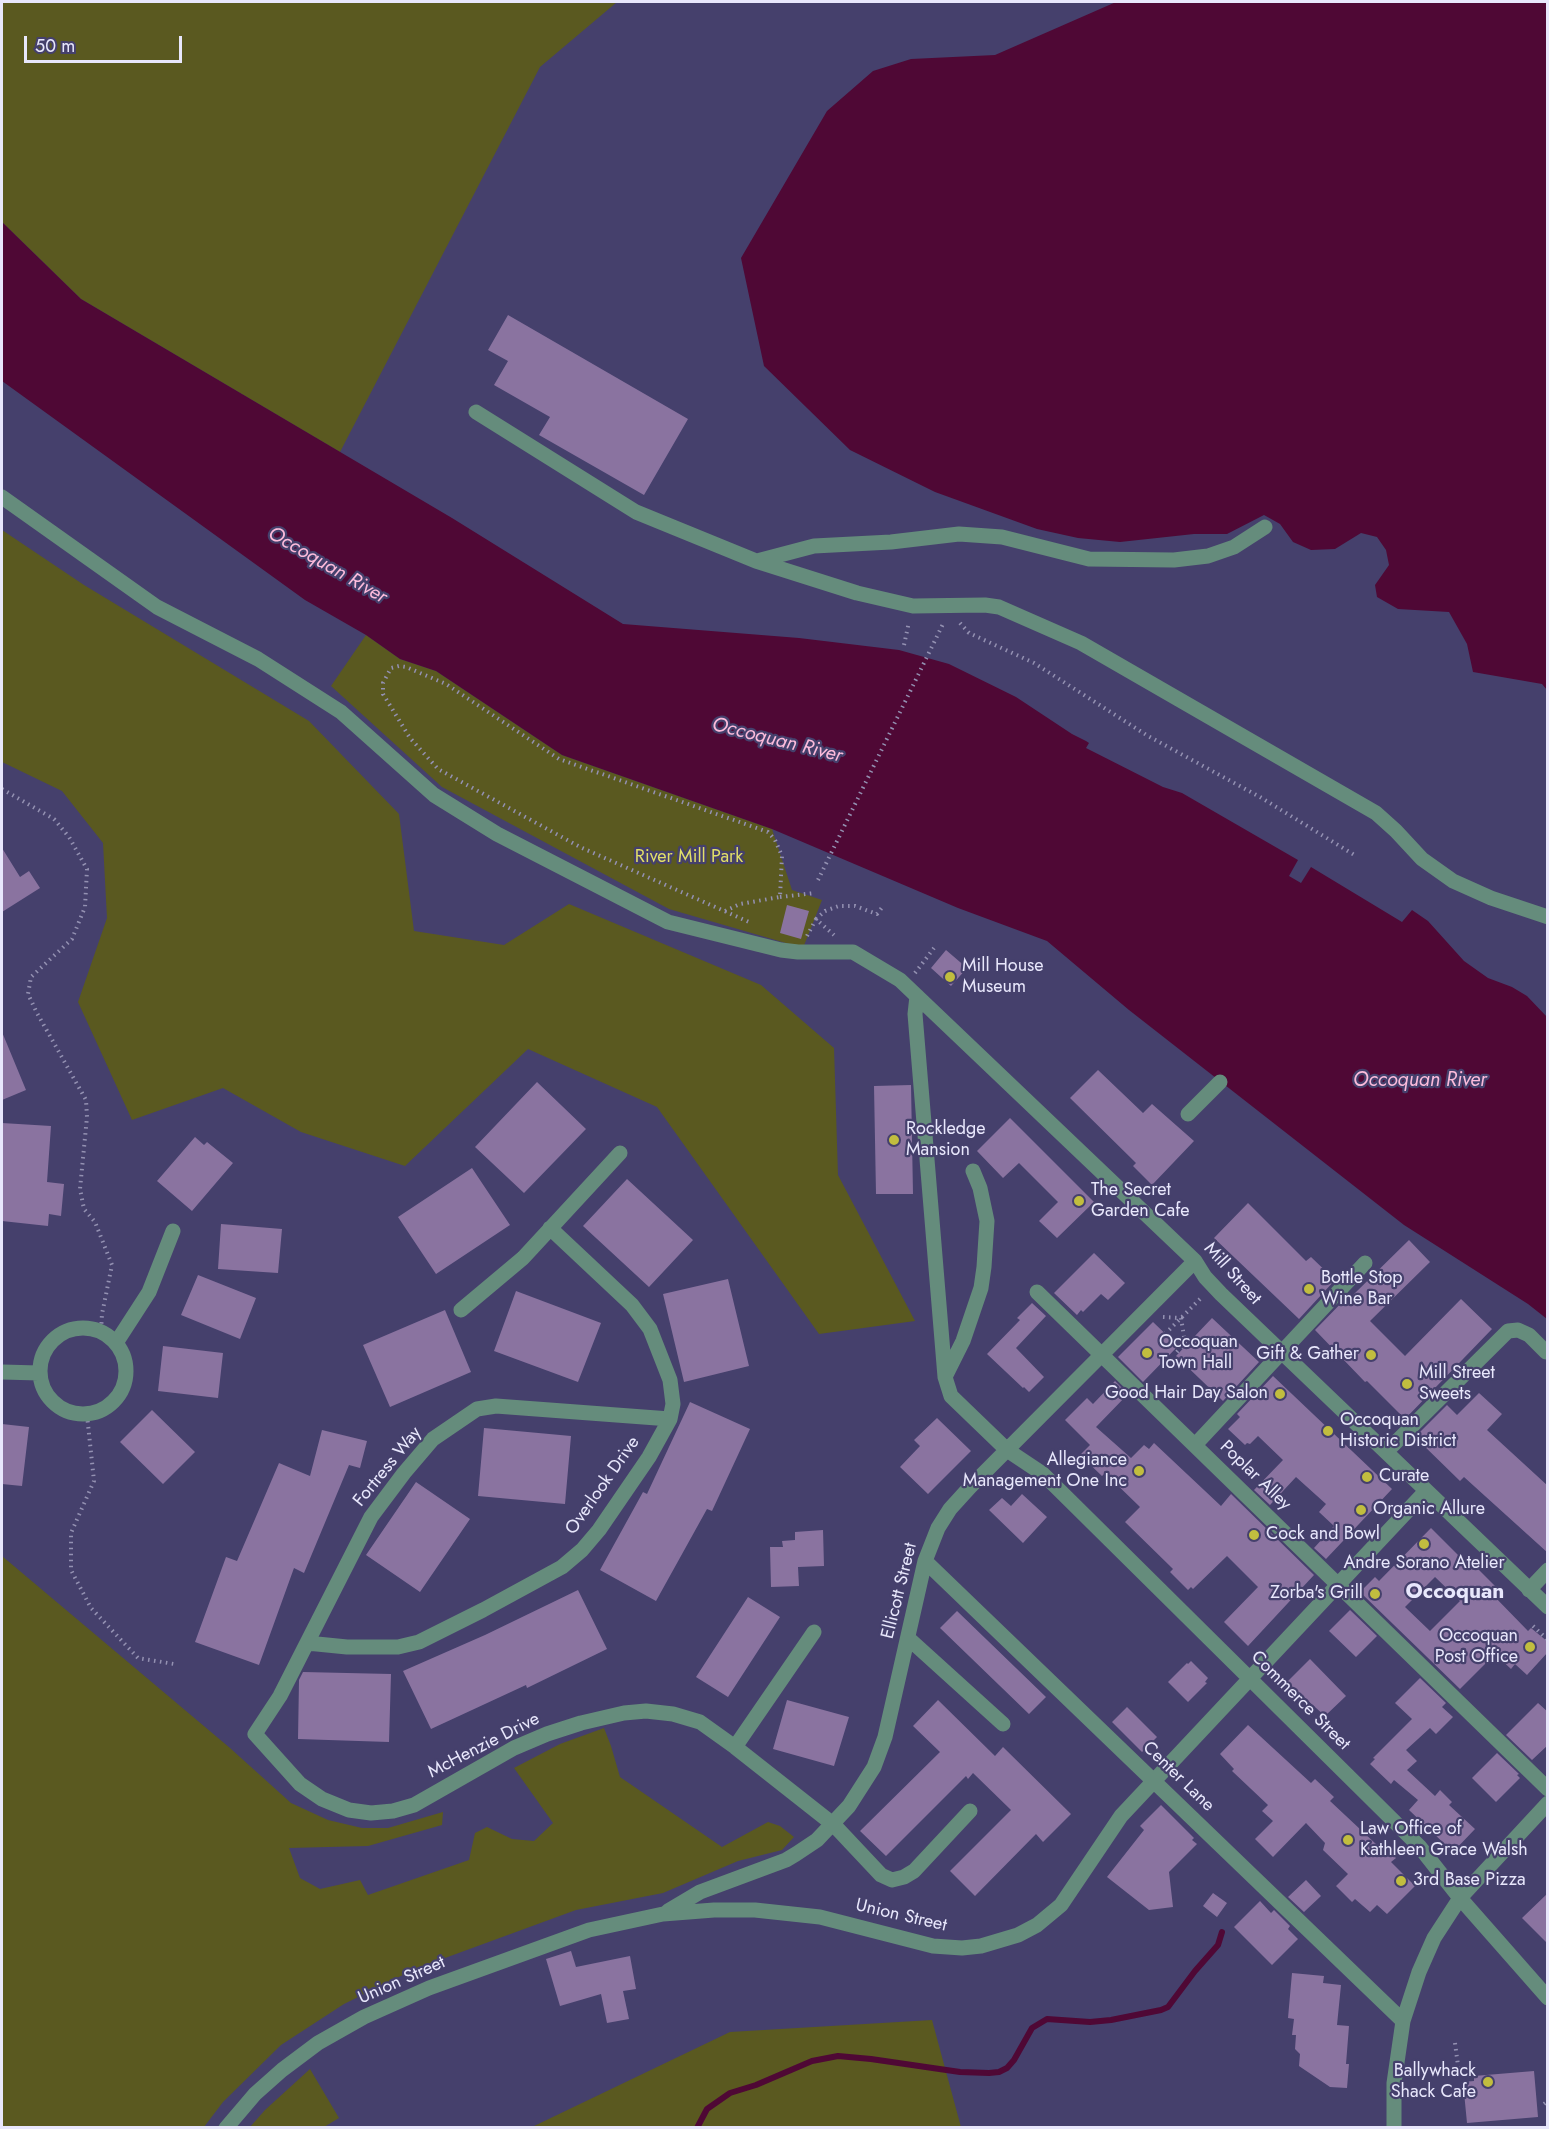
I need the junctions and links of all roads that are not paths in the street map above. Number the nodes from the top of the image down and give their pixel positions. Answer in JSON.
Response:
{"nodes":[{"id":1,"x":476,"y":412,"type":"dead end"},
{"id":2,"x":2,"y":497,"type":"edge"},
{"id":3,"x":1265,"y":526,"type":"dead end"},
{"id":4,"x":756,"y":561,"type":"junction"},
{"id":5,"x":1548,"y":917,"type":"edge"},
{"id":6,"x":917,"y":996,"type":"junction"},
{"id":7,"x":1220,"y":1082,"type":"dead end"},
{"id":8,"x":1188,"y":1114,"type":"dead end"},
{"id":9,"x":620,"y":1153,"type":"dead end"},
{"id":10,"x":973,"y":1171,"type":"dead end"},
{"id":11,"x":550,"y":1228,"type":"junction"},
{"id":12,"x":173,"y":1231,"type":"dead end"},
{"id":13,"x":1195,"y":1261,"type":"junction"},
{"id":14,"x":1365,"y":1263,"type":"dead end"},
{"id":15,"x":1037,"y":1292,"type":"dead end"},
{"id":16,"x":461,"y":1310,"type":"dead end"},
{"id":17,"x":116,"y":1343,"type":"junction"},
{"id":18,"x":1281,"y":1352,"type":"junction"},
{"id":19,"x":1546,"y":1352,"type":"dead end"},
{"id":20,"x":1102,"y":1355,"type":"junction"},
{"id":21,"x":2,"y":1372,"type":"edge"},
{"id":22,"x":39,"y":1373,"type":"junction"},
{"id":23,"x":945,"y":1377,"type":"junction"},
{"id":24,"x":670,"y":1419,"type":"junction"},
{"id":25,"x":1195,"y":1445,"type":"junction"},
{"id":26,"x":1007,"y":1450,"type":"junction"},
{"id":27,"x":1386,"y":1452,"type":"junction"},
{"id":28,"x":1426,"y":1491,"type":"junction"},
{"id":29,"x":925,"y":1561,"type":"junction"},
{"id":30,"x":1548,"y":1570,"type":"edge"},
{"id":31,"x":1338,"y":1585,"type":"junction"},
{"id":32,"x":1529,"y":1590,"type":"junction"},
{"id":33,"x":1548,"y":1607,"type":"edge"},
{"id":34,"x":814,"y":1632,"type":"dead end"},
{"id":35,"x":908,"y":1638,"type":"junction"},
{"id":36,"x":307,"y":1643,"type":"junction"},
{"id":37,"x":1251,"y":1679,"type":"junction"},
{"id":38,"x":1004,"y":1724,"type":"dead end"},
{"id":39,"x":255,"y":1734,"type":"joint"},
{"id":40,"x":735,"y":1747,"type":"junction"},
{"id":41,"x":1154,"y":1781,"type":"junction"},
{"id":42,"x":1548,"y":1789,"type":"edge"},
{"id":43,"x":1548,"y":1803,"type":"edge"},
{"id":44,"x":970,"y":1811,"type":"dead end"},
{"id":45,"x":834,"y":1824,"type":"junction"},
{"id":46,"x":1460,"y":1898,"type":"junction"},
{"id":47,"x":663,"y":1914,"type":"junction"},
{"id":48,"x":1548,"y":1998,"type":"edge"},
{"id":49,"x":1403,"y":2021,"type":"junction"},
{"id":50,"x":226,"y":2127,"type":"edge"},
{"id":51,"x":1394,"y":2127,"type":"edge"}],
"edges":[{"from":1,"to":4,"type":"street"},
{"from":2,"to":6,"type":"street","name":"Mill Street"},
{"from":3,"to":4,"type":"street"},
{"from":4,"to":5,"type":"street"},
{"from":6,"to":13,"type":"street","name":"Mill Street"},
{"from":6,"to":23,"type":"street"},
{"from":7,"to":8,"type":"street"},
{"from":9,"to":11,"type":"street"},
{"from":10,"to":23,"type":"street"},
{"from":11,"to":16,"type":"street"},
{"from":11,"to":24,"type":"street","name":"Overlook Drive"},
{"from":12,"to":17,"type":"street"},
{"from":13,"to":18,"type":"street","name":"Mill Street"},
{"from":13,"to":20,"type":"street","name":"Ellicott Street"},
{"from":14,"to":18,"type":"street"},
{"from":15,"to":20,"type":"street","name":"Poplar Alley"},
{"from":17,"to":22,"type":"street"},
{"from":17,"to":22,"type":"street"},
{"from":18,"to":25,"type":"street"},
{"from":18,"to":27,"type":"street","name":"Mill Street"},
{"from":19,"to":27,"type":"street"},
{"from":20,"to":25,"type":"street","name":"Poplar Alley"},
{"from":20,"to":26,"type":"street","name":"Ellicott Street"},
{"from":21,"to":22,"type":"street"},
{"from":23,"to":26,"type":"street","name":"Commerce Street"},
{"from":24,"to":36,"type":"street","name":"Overlook Drive"},
{"from":24,"to":36,"type":"street","name":"Fortress Way"},
{"from":25,"to":31,"type":"street","name":"Poplar Alley"},
{"from":26,"to":29,"type":"street","name":"Ellicott Street"},
{"from":26,"to":37,"type":"street","name":"Commerce Street"},
{"from":27,"to":28,"type":"street","name":"Mill Street"},
{"from":28,"to":31,"type":"street","name":"Union Street"},
{"from":28,"to":32,"type":"street","name":"Mill Street"},
{"from":29,"to":35,"type":"street","name":"Ellicott Street"},
{"from":29,"to":41,"type":"street","name":"Center Lane"},
{"from":30,"to":32,"type":"street"},
{"from":31,"to":37,"type":"street","name":"Union Street"},
{"from":31,"to":42,"type":"street","name":"Poplar Alley"},
{"from":32,"to":33,"type":"street","name":"Mill Street"},
{"from":34,"to":40,"type":"street"},
{"from":35,"to":38,"type":"street"},
{"from":35,"to":45,"type":"street","name":"Ellicott Street"},
{"from":36,"to":39,"type":"street","name":"Fortress Way"},
{"from":37,"to":41,"type":"street","name":"Union Street"},
{"from":37,"to":46,"type":"street","name":"Commerce Street"},
{"from":39,"to":40,"type":"street","name":"McHenzie Drive"},
{"from":40,"to":45,"type":"street","name":"McHenzie Drive"},
{"from":41,"to":47,"type":"street","name":"Union Street"},
{"from":41,"to":49,"type":"street","name":"Center Lane"},
{"from":43,"to":46,"type":"street"},
{"from":44,"to":45,"type":"street","name":"McHenzie Drive"},
{"from":45,"to":47,"type":"street","name":"Ellicott Street"},
{"from":46,"to":48,"type":"street","name":"Commerce Street"},
{"from":46,"to":49,"type":"street"},
{"from":47,"to":50,"type":"street","name":"Union Street"},
{"from":49,"to":51,"type":"street"}]}
